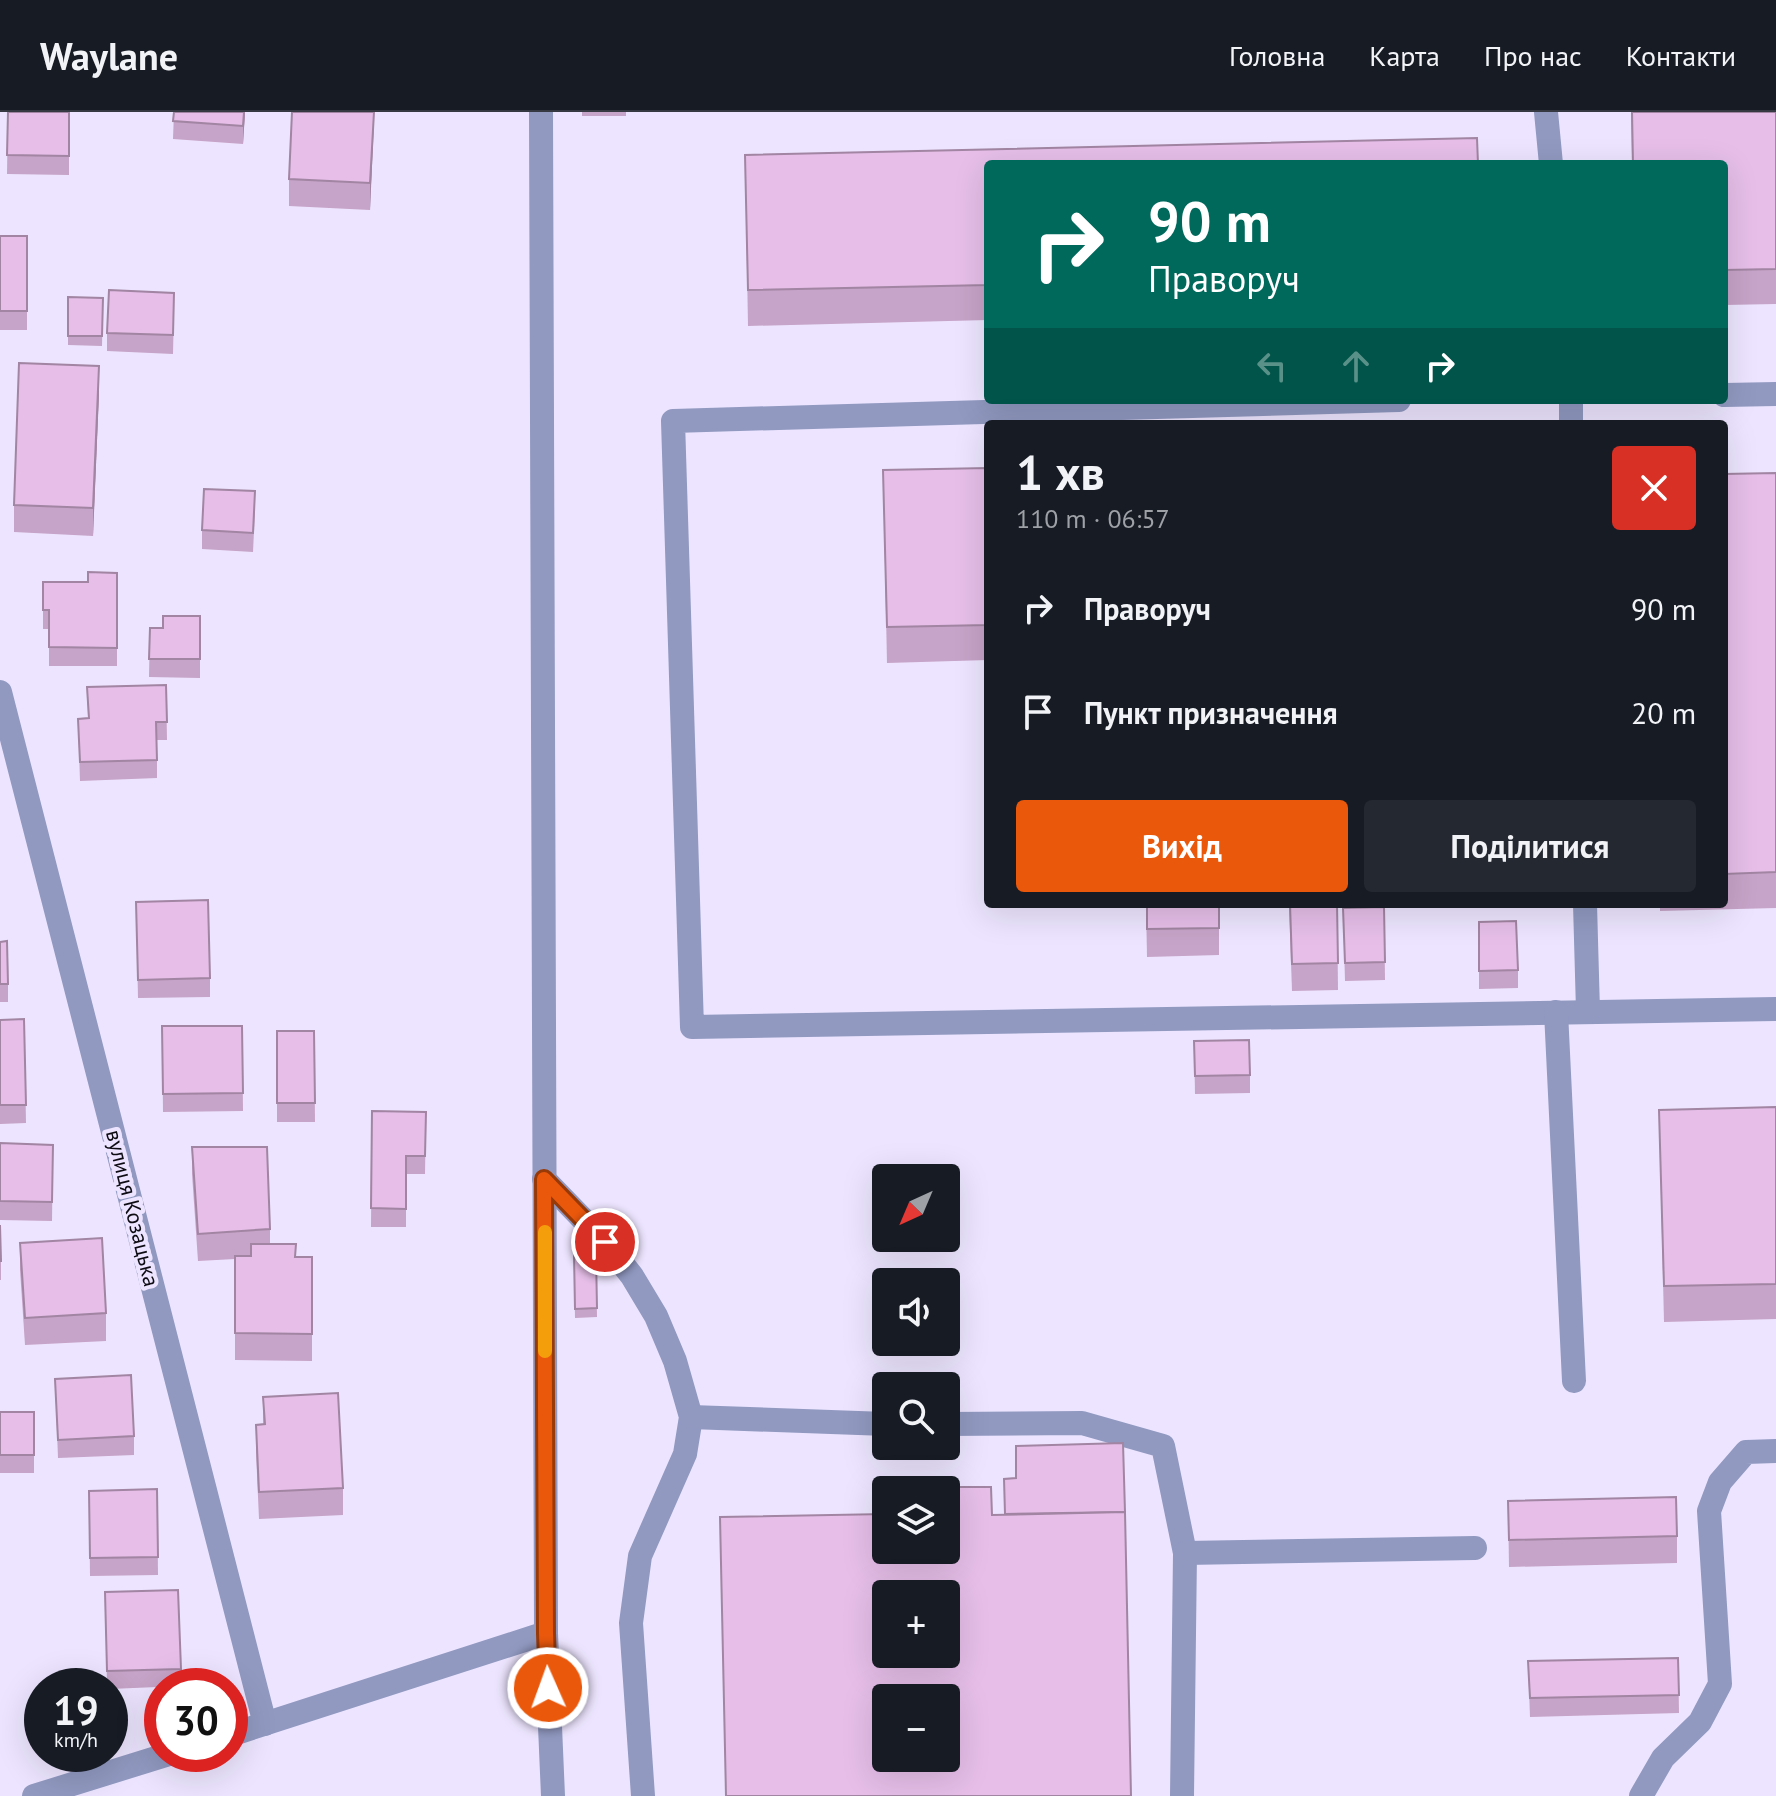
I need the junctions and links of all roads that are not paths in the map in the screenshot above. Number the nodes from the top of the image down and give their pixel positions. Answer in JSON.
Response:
{"nodes":[{"id":1,"x":541,"y":112,"type":"edge"},
{"id":2,"x":1546,"y":112,"type":"edge"},
{"id":3,"x":1551,"y":160,"type":"edge"},
{"id":4,"x":1776,"y":394,"type":"edge"},
{"id":5,"x":1728,"y":395,"type":"edge"},
{"id":6,"x":1261,"y":404,"type":"edge"},
{"id":7,"x":0,"y":692,"type":"edge"},
{"id":8,"x":1585,"y":908,"type":"edge"},
{"id":9,"x":1776,"y":1009,"type":"edge"},
{"id":10,"x":1588,"y":1011,"type":"junction"},
{"id":11,"x":1556,"y":1012,"type":"junction"},
{"id":12,"x":544,"y":1179,"type":"junction"},
{"id":13,"x":1574,"y":1381,"type":"dead end"},
{"id":14,"x":691,"y":1417,"type":"junction"},
{"id":15,"x":872,"y":1423,"type":"edge"},
{"id":16,"x":960,"y":1424,"type":"edge"},
{"id":17,"x":1776,"y":1451,"type":"edge"},
{"id":18,"x":1475,"y":1548,"type":"dead end"},
{"id":19,"x":1185,"y":1553,"type":"junction"},
{"id":20,"x":546,"y":1633,"type":"junction"},
{"id":21,"x":265,"y":1724,"type":"junction"},
{"id":22,"x":248,"y":1729,"type":"edge"},
{"id":23,"x":144,"y":1762,"type":"edge"},
{"id":24,"x":34,"y":1796,"type":"edge"},
{"id":25,"x":553,"y":1796,"type":"edge"},
{"id":26,"x":643,"y":1796,"type":"edge"},
{"id":27,"x":1182,"y":1796,"type":"edge"},
{"id":28,"x":1641,"y":1796,"type":"edge"}],
"edges":[{"from":1,"to":12,"type":"street"},
{"from":2,"to":3,"type":"street"},
{"from":4,"to":5,"type":"street"},
{"from":6,"to":11,"type":"street"},
{"from":7,"to":21,"type":"street","name":"вулиця Козацька"},
{"from":8,"to":10,"type":"street"},
{"from":9,"to":10,"type":"street"},
{"from":10,"to":11,"type":"street"},
{"from":11,"to":13,"type":"street"},
{"from":12,"to":14,"type":"street"},
{"from":12,"to":20,"type":"street"},
{"from":14,"to":15,"type":"street"},
{"from":14,"to":26,"type":"street"},
{"from":16,"to":19,"type":"street"},
{"from":17,"to":28,"type":"street"},
{"from":18,"to":19,"type":"street"},
{"from":19,"to":27,"type":"street"},
{"from":20,"to":21,"type":"street"},
{"from":20,"to":25,"type":"street"},
{"from":21,"to":22,"type":"street"},
{"from":23,"to":24,"type":"street"}]}
